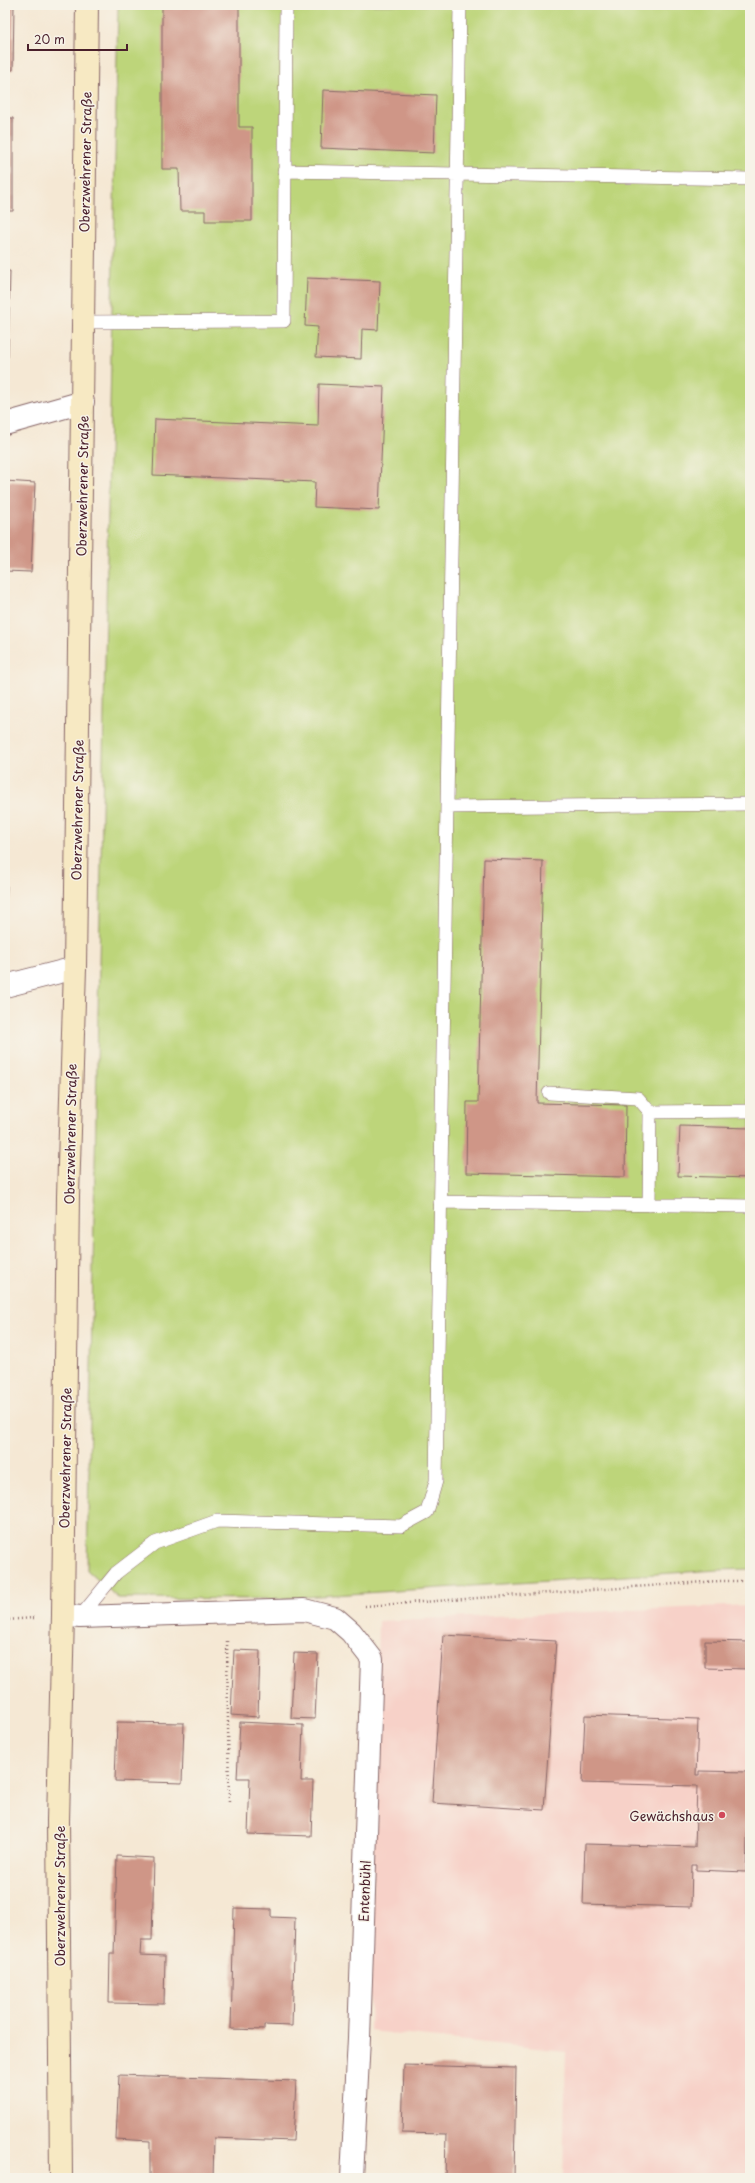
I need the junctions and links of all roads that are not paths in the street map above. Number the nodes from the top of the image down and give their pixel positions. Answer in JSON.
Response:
{"nodes":[{"id":1,"x":87,"y":5,"type":"edge"},
{"id":2,"x":286,"y":5,"type":"edge"},
{"id":3,"x":460,"y":5,"type":"edge"},
{"id":4,"x":284,"y":171,"type":"junction"},
{"id":5,"x":457,"y":173,"type":"junction"},
{"id":6,"x":750,"y":179,"type":"edge"},
{"id":7,"x":84,"y":322,"type":"junction"},
{"id":8,"x":83,"y":402,"type":"junction"},
{"id":9,"x":5,"y":424,"type":"edge"},
{"id":10,"x":750,"y":804,"type":"edge"},
{"id":11,"x":447,"y":807,"type":"junction"},
{"id":12,"x":75,"y":968,"type":"junction"},
{"id":13,"x":5,"y":986,"type":"edge"},
{"id":14,"x":549,"y":1094,"type":"dead end"},
{"id":15,"x":750,"y":1111,"type":"edge"},
{"id":16,"x":650,"y":1112,"type":"junction"},
{"id":17,"x":440,"y":1202,"type":"junction"},
{"id":18,"x":649,"y":1204,"type":"junction"},
{"id":19,"x":750,"y":1206,"type":"edge"},
{"id":20,"x":72,"y":1616,"type":"junction"},
{"id":21,"x":61,"y":2178,"type":"edge"},
{"id":22,"x":352,"y":2178,"type":"edge"}],
"edges":[{"from":1,"to":7,"type":"main road","name":"Oberzwehrener Straße"},
{"from":2,"to":4,"type":"lane"},
{"from":3,"to":5,"type":"lane"},
{"from":4,"to":5,"type":"lane"},
{"from":4,"to":7,"type":"lane"},
{"from":5,"to":6,"type":"lane"},
{"from":5,"to":11,"type":"lane"},
{"from":7,"to":8,"type":"main road","name":"Oberzwehrener Straße"},
{"from":8,"to":9,"type":"street"},
{"from":8,"to":12,"type":"main road","name":"Oberzwehrener Straße"},
{"from":10,"to":11,"type":"lane"},
{"from":11,"to":17,"type":"lane"},
{"from":12,"to":13,"type":"street"},
{"from":12,"to":20,"type":"main road","name":"Oberzwehrener Straße"},
{"from":14,"to":16,"type":"lane"},
{"from":15,"to":16,"type":"lane"},
{"from":16,"to":18,"type":"lane"},
{"from":17,"to":18,"type":"lane"},
{"from":17,"to":20,"type":"lane"},
{"from":18,"to":19,"type":"lane"},
{"from":20,"to":21,"type":"main road","name":"Oberzwehrener Straße"},
{"from":20,"to":22,"type":"street","name":"Entenbühl"}]}
